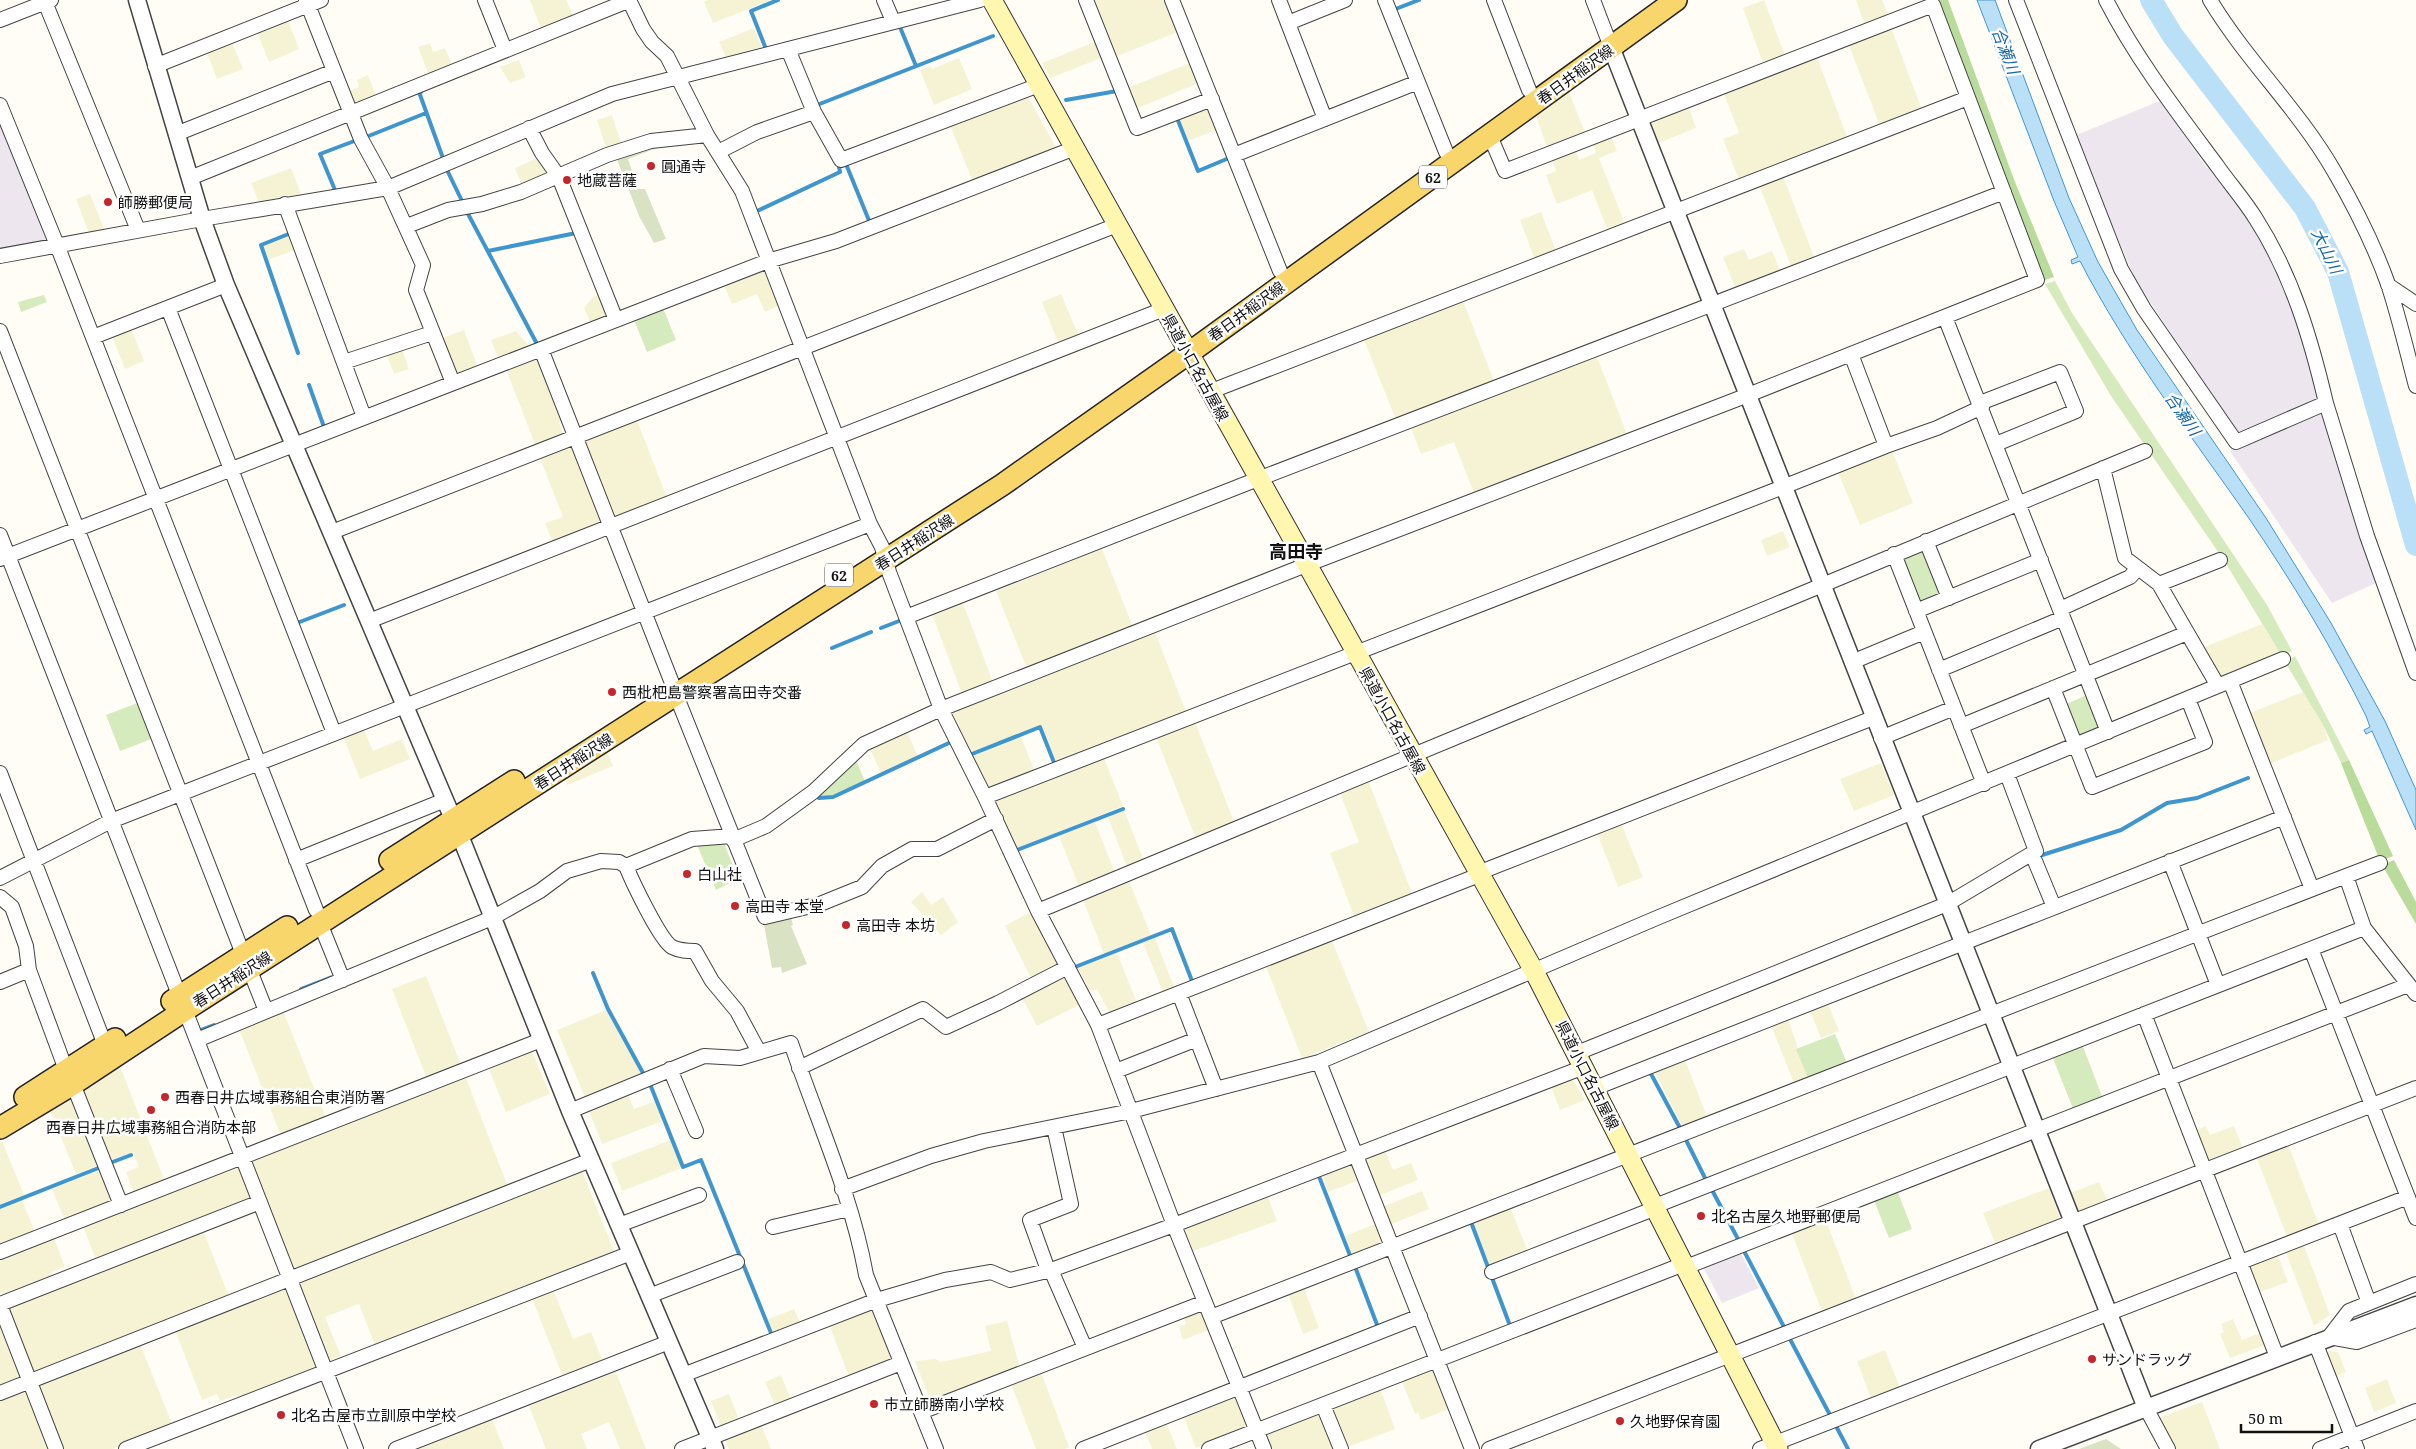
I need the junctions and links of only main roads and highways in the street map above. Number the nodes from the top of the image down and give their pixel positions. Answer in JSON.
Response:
{"nodes":[{"id":1,"x":992,"y":0,"type":"edge"},
{"id":2,"x":1654,"y":0,"type":"edge"},
{"id":3,"x":1676,"y":0,"type":"edge"},
{"id":4,"x":1609,"y":40,"type":"junction"},
{"id":5,"x":1186,"y":348,"type":"junction"},
{"id":6,"x":183,"y":1002,"type":"junction"},
{"id":7,"x":70,"y":1077,"type":"junction"},
{"id":8,"x":0,"y":1113,"type":"edge"},
{"id":9,"x":0,"y":1128,"type":"edge"},
{"id":10,"x":1771,"y":1447,"type":"edge"}],
"edges":[{"from":1,"to":5,"type":"main road","name":"県道小口名古屋線"},
{"from":2,"to":4,"type":"main road","name":"春日井稲沢線","number":"62"},
{"from":3,"to":4,"type":"main road","name":"春日井稲沢線","number":"62"},
{"from":4,"to":5,"type":"main road","name":"春日井稲沢線","number":"62"},
{"from":4,"to":5,"type":"main road","name":"春日井稲沢線","number":"62"},
{"from":5,"to":6,"type":"main road","name":"春日井稲沢線","number":"62"},
{"from":5,"to":10,"type":"main road","name":"県道小口名古屋線"},
{"from":6,"to":7,"type":"main road","name":"春日井稲沢線","number":"62"},
{"from":6,"to":7,"type":"main road","name":"春日井稲沢線","number":"62"},
{"from":7,"to":8,"type":"main road","name":"春日井稲沢線","number":"62"},
{"from":7,"to":9,"type":"main road","name":"春日井稲沢線","number":"62"}]}
